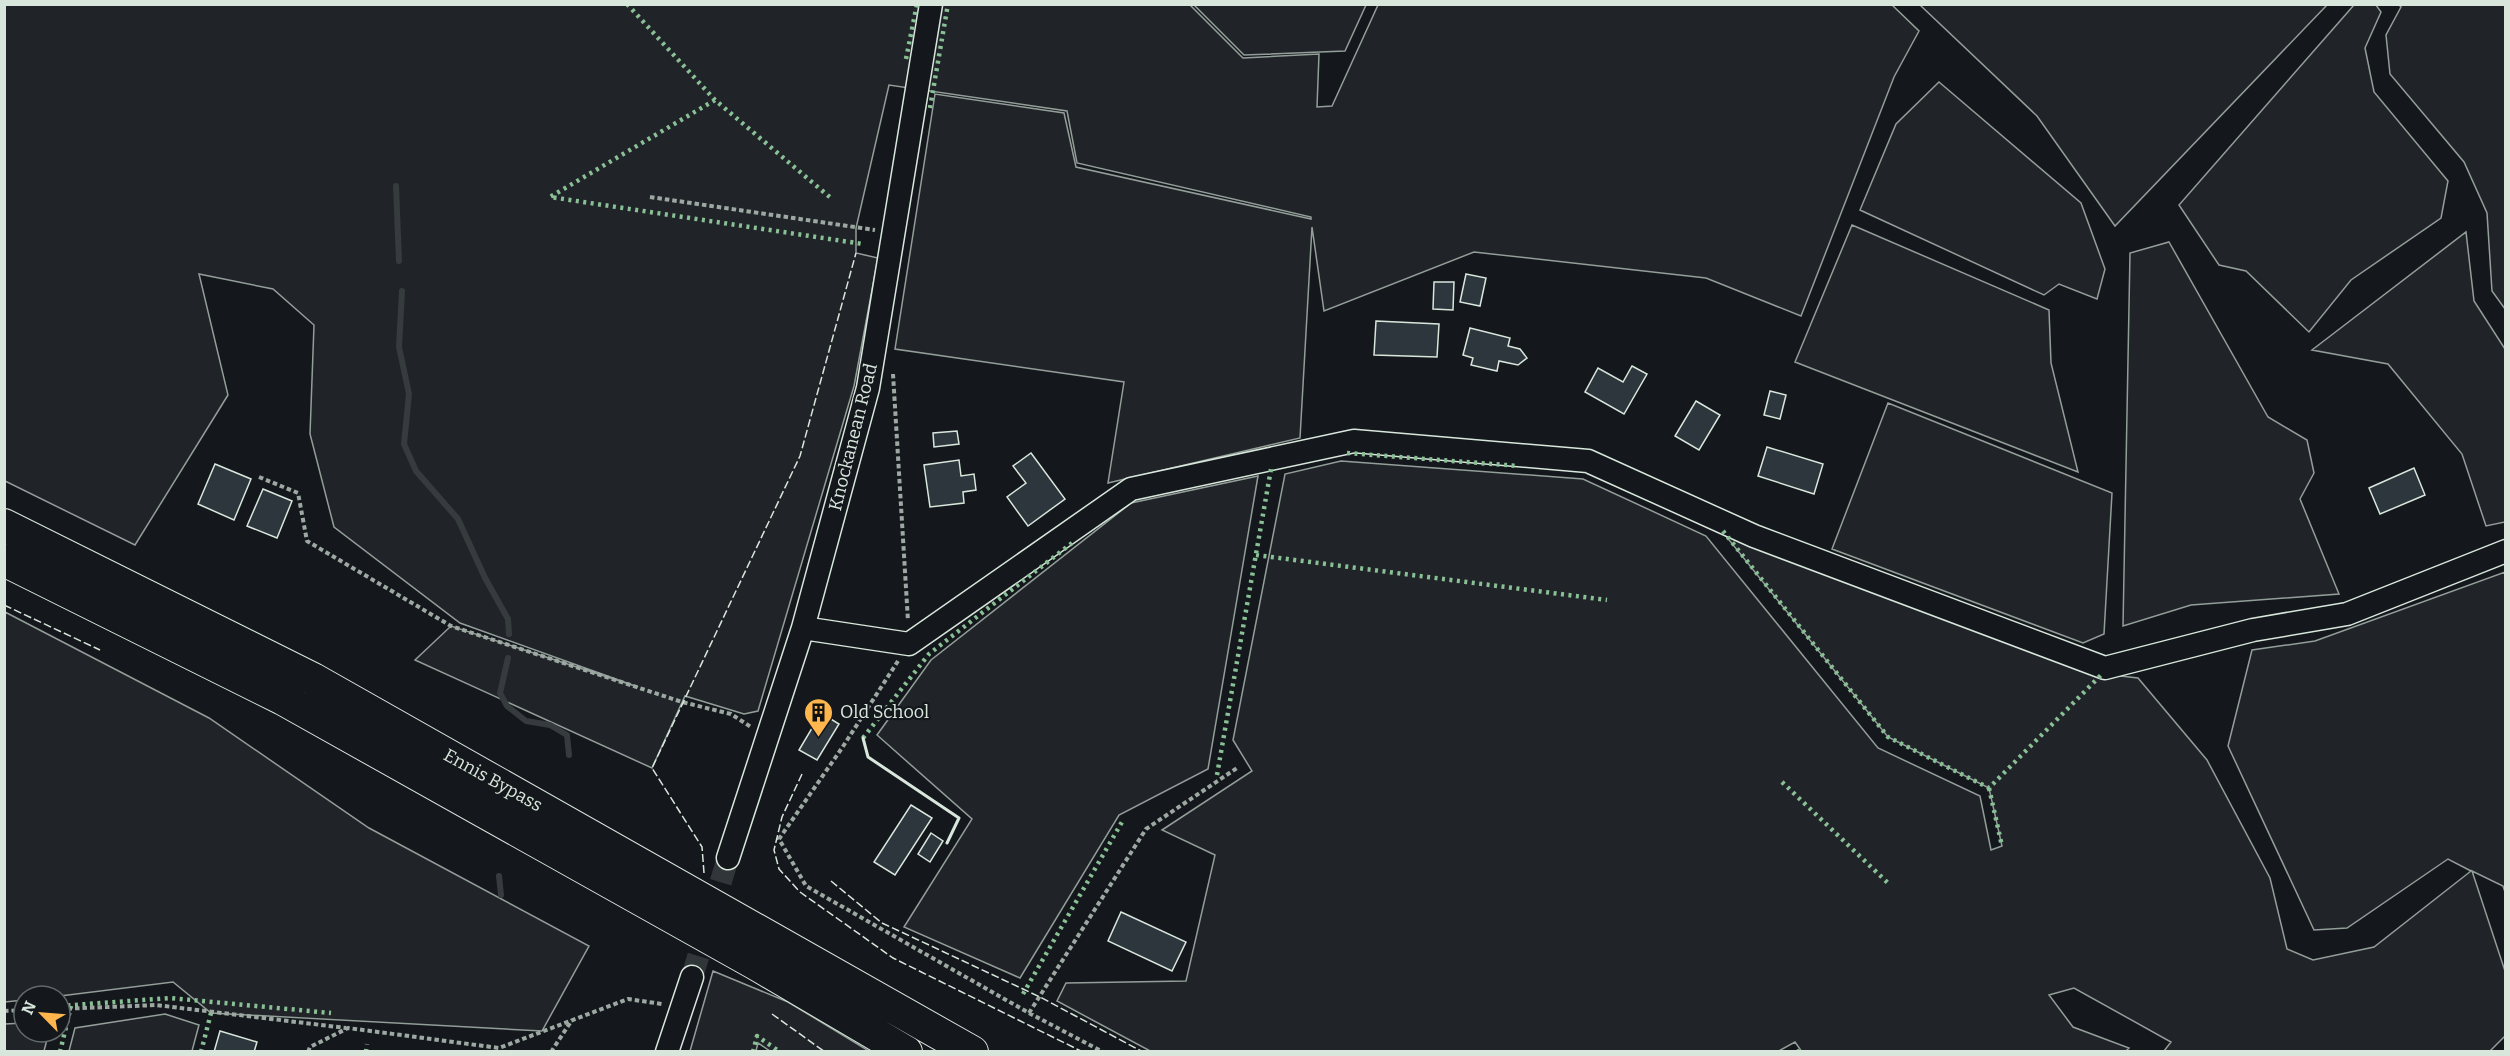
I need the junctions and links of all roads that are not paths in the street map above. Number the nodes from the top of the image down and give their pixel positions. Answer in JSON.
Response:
{"nodes":[{"id":1,"x":931,"y":4,"type":"edge"},
{"id":2,"x":4,"y":525,"type":"edge"},
{"id":3,"x":2505,"y":551,"type":"edge"},
{"id":4,"x":4,"y":560,"type":"edge"},
{"id":5,"x":803,"y":628,"type":"junction"},
{"id":6,"x":728,"y":858,"type":"tunnel mouth"},
{"id":7,"x":692,"y":977,"type":"tunnel mouth"},
{"id":8,"x":667,"y":1052,"type":"edge"},
{"id":9,"x":906,"y":1052,"type":"edge"},
{"id":10,"x":972,"y":1052,"type":"edge"}],
"edges":[{"from":1,"to":5,"type":"street","name":"Knockanean Road"},
{"from":2,"to":10,"type":"highway","name":"Ennis Bypass"},
{"from":3,"to":5,"type":"street"},
{"from":4,"to":9,"type":"highway","name":"Ennis Bypass"},
{"from":5,"to":6,"type":"street","name":"Knockanean Road"},
{"from":7,"to":8,"type":"street"}]}
